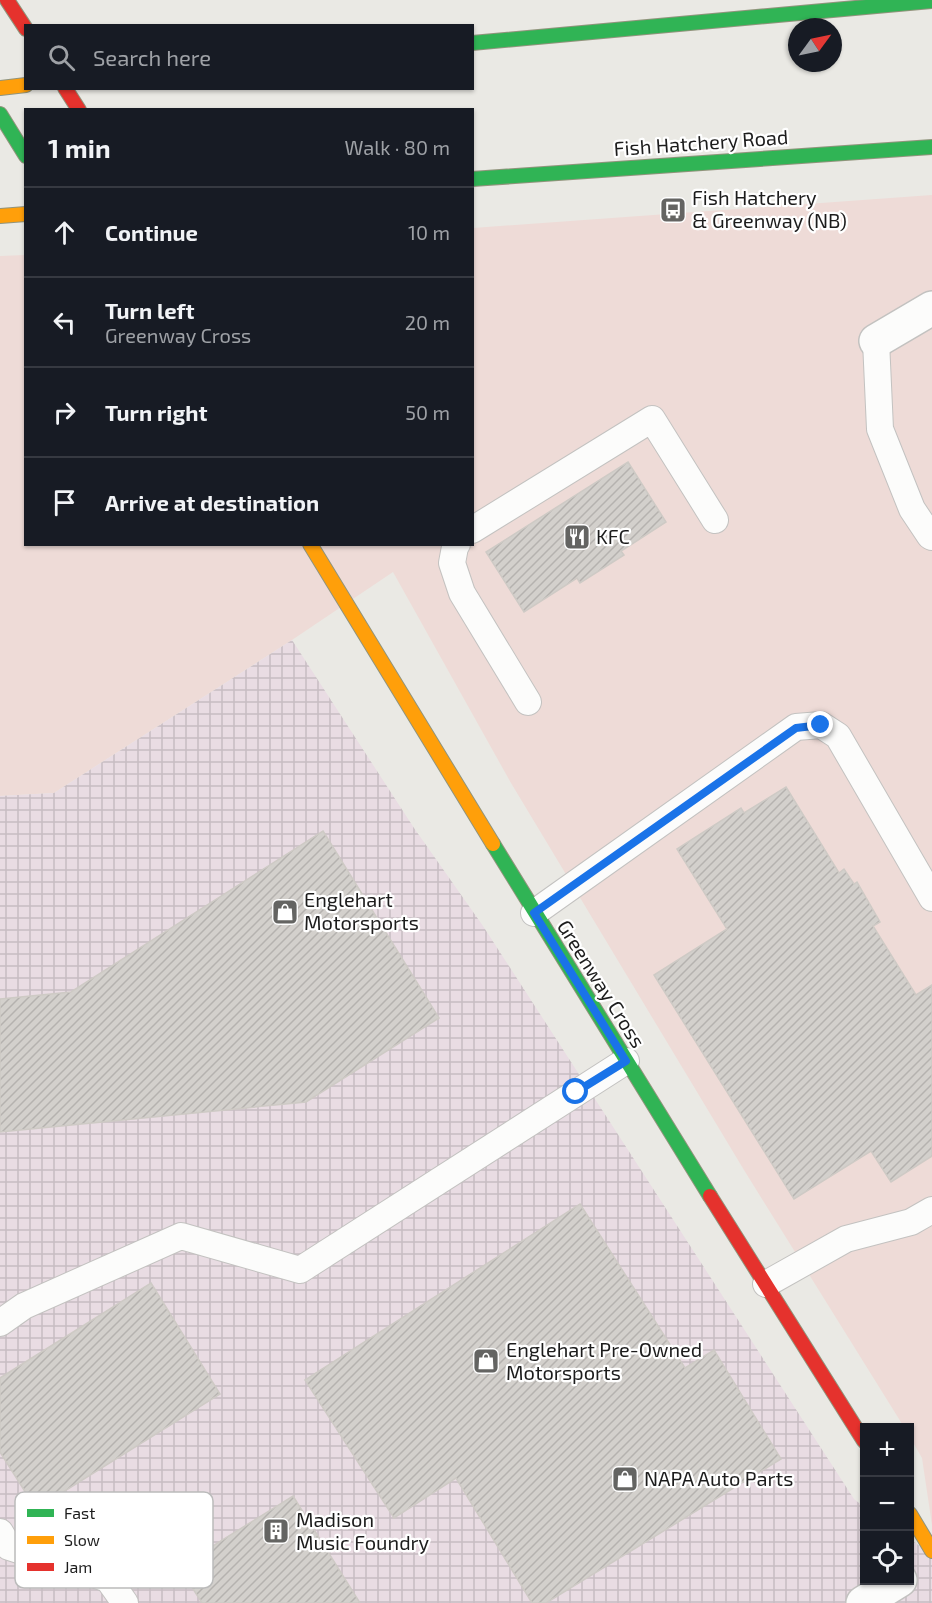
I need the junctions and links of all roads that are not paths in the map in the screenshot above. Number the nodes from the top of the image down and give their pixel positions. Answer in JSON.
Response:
{"nodes":[{"id":1,"x":7,"y":0,"type":"edge"},
{"id":2,"x":932,"y":1,"type":"edge"},
{"id":3,"x":24,"y":26,"type":"edge"},
{"id":4,"x":474,"y":43,"type":"edge"},
{"id":5,"x":24,"y":85,"type":"edge"},
{"id":6,"x":0,"y":88,"type":"edge"},
{"id":7,"x":66,"y":90,"type":"edge"},
{"id":8,"x":78,"y":108,"type":"edge"},
{"id":9,"x":0,"y":114,"type":"edge"},
{"id":10,"x":932,"y":147,"type":"edge"},
{"id":11,"x":24,"y":153,"type":"edge"},
{"id":12,"x":548,"y":173,"type":"junction"},
{"id":13,"x":474,"y":179,"type":"edge"},
{"id":14,"x":490,"y":191,"type":"dead end"},
{"id":15,"x":24,"y":214,"type":"edge"},
{"id":16,"x":0,"y":216,"type":"edge"},
{"id":17,"x":932,"y":308,"type":"edge"},
{"id":18,"x":876,"y":341,"type":"joint"},
{"id":19,"x":715,"y":520,"type":"dead end"},
{"id":20,"x":474,"y":529,"type":"edge"},
{"id":21,"x":932,"y":537,"type":"edge"},
{"id":22,"x":311,"y":546,"type":"edge"},
{"id":23,"x":456,"y":546,"type":"edge"},
{"id":24,"x":528,"y":702,"type":"dead end"},
{"id":25,"x":932,"y":898,"type":"edge"},
{"id":26,"x":534,"y":913,"type":"junction"},
{"id":27,"x":626,"y":1061,"type":"junction"},
{"id":28,"x":932,"y":1210,"type":"edge"},
{"id":29,"x":766,"y":1284,"type":"junction"},
{"id":30,"x":0,"y":1323,"type":"edge"},
{"id":31,"x":860,"y":1435,"type":"edge"},
{"id":32,"x":914,"y":1522,"type":"edge"},
{"id":33,"x":0,"y":1532,"type":"edge"},
{"id":34,"x":15,"y":1549,"type":"edge"},
{"id":35,"x":932,"y":1551,"type":"edge"},
{"id":36,"x":932,"y":1561,"type":"edge"},
{"id":37,"x":914,"y":1572,"type":"edge"},
{"id":38,"x":893,"y":1585,"type":"edge"},
{"id":39,"x":114,"y":1588,"type":"edge"},
{"id":40,"x":125,"y":1603,"type":"edge"},
{"id":41,"x":862,"y":1603,"type":"edge"}],
"edges":[{"from":1,"to":3,"type":"street"},
{"from":2,"to":4,"type":"street"},
{"from":5,"to":6,"type":"street"},
{"from":7,"to":8,"type":"street"},
{"from":9,"to":11,"type":"street"},
{"from":10,"to":12,"type":"street","name":"Fish Hatchery Road"},
{"from":12,"to":13,"type":"street","name":"Fish Hatchery Road"},
{"from":12,"to":14,"type":"street"},
{"from":15,"to":16,"type":"street"},
{"from":17,"to":18,"type":"street"},
{"from":18,"to":21,"type":"lane"},
{"from":19,"to":20,"type":"lane"},
{"from":22,"to":26,"type":"street","name":"Greenway Cross"},
{"from":23,"to":24,"type":"lane"},
{"from":25,"to":26,"type":"lane"},
{"from":26,"to":27,"type":"street","name":"Greenway Cross"},
{"from":27,"to":29,"type":"street","name":"Greenway Cross"},
{"from":27,"to":30,"type":"lane"},
{"from":28,"to":29,"type":"lane"},
{"from":29,"to":31,"type":"street","name":"Greenway Cross"},
{"from":32,"to":35,"type":"street"},
{"from":33,"to":34,"type":"lane"},
{"from":36,"to":37,"type":"street"},
{"from":38,"to":41,"type":"street"},
{"from":39,"to":40,"type":"lane"}]}
